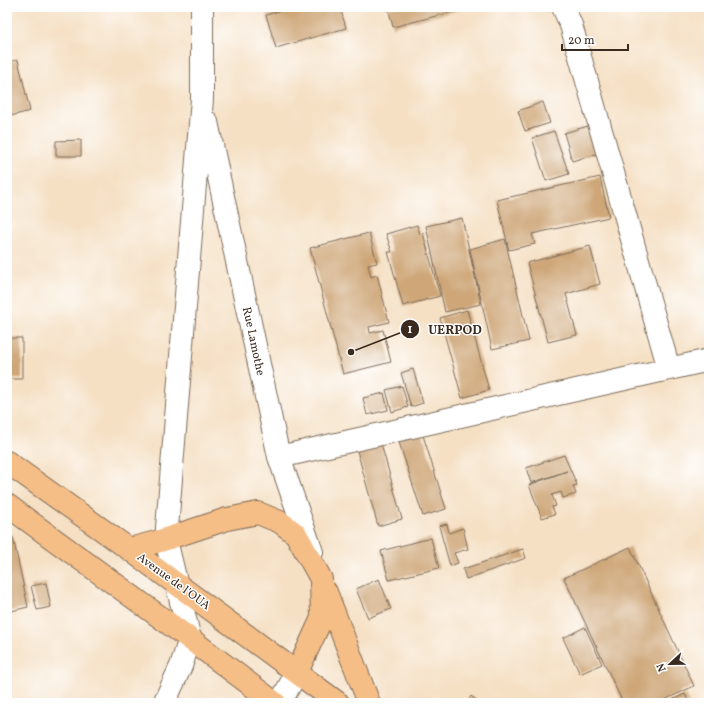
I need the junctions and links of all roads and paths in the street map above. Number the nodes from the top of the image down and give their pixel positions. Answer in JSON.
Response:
{"nodes":[{"id":1,"x":202,"y":7,"type":"edge"},
{"id":2,"x":563,"y":7,"type":"edge"},
{"id":3,"x":202,"y":99,"type":"junction"},
{"id":4,"x":709,"y":360,"type":"edge"},
{"id":5,"x":670,"y":369,"type":"junction"},
{"id":6,"x":279,"y":457,"type":"junction"},
{"id":7,"x":7,"y":462,"type":"edge"},
{"id":8,"x":7,"y":505,"type":"edge"},
{"id":9,"x":166,"y":540,"type":"junction"},
{"id":10,"x":129,"y":549,"type":"junction"},
{"id":11,"x":321,"y":579,"type":"junction"},
{"id":12,"x":176,"y":584,"type":"junction"},
{"id":13,"x":190,"y":639,"type":"junction"},
{"id":14,"x":297,"y":672,"type":"junction"},
{"id":15,"x":164,"y":703,"type":"edge"},
{"id":16,"x":275,"y":703,"type":"edge"},
{"id":17,"x":280,"y":703,"type":"edge"},
{"id":18,"x":338,"y":703,"type":"edge"},
{"id":19,"x":369,"y":703,"type":"edge"}],
"edges":[{"from":1,"to":3,"type":"street","name":"Rue Lamothe"},
{"from":2,"to":5,"type":"street"},
{"from":3,"to":6,"type":"street","name":"Rue Lamothe"},
{"from":3,"to":9,"type":"street","name":"Rue Lamothe"},
{"from":4,"to":5,"type":"street"},
{"from":5,"to":6,"type":"street"},
{"from":6,"to":11,"type":"street","name":"Rue Lamothe"},
{"from":7,"to":10,"type":"main road","name":"Avenue de l'OUA"},
{"from":8,"to":13,"type":"main road"},
{"from":9,"to":10,"type":"main road"},
{"from":9,"to":11,"type":"main road"},
{"from":9,"to":12,"type":"street","name":"Rue Lamothe"},
{"from":10,"to":12,"type":"main road","name":"Avenue de l'OUA"},
{"from":11,"to":14,"type":"main road"},
{"from":11,"to":19,"type":"main road"},
{"from":12,"to":13,"type":"street","name":"Rue Lamothe"},
{"from":12,"to":14,"type":"main road","name":"Avenue de l'OUA"},
{"from":13,"to":15,"type":"street"},
{"from":13,"to":16,"type":"main road"},
{"from":14,"to":17,"type":"street"},
{"from":14,"to":18,"type":"main road","name":"Avenue de l'OUA"}]}
